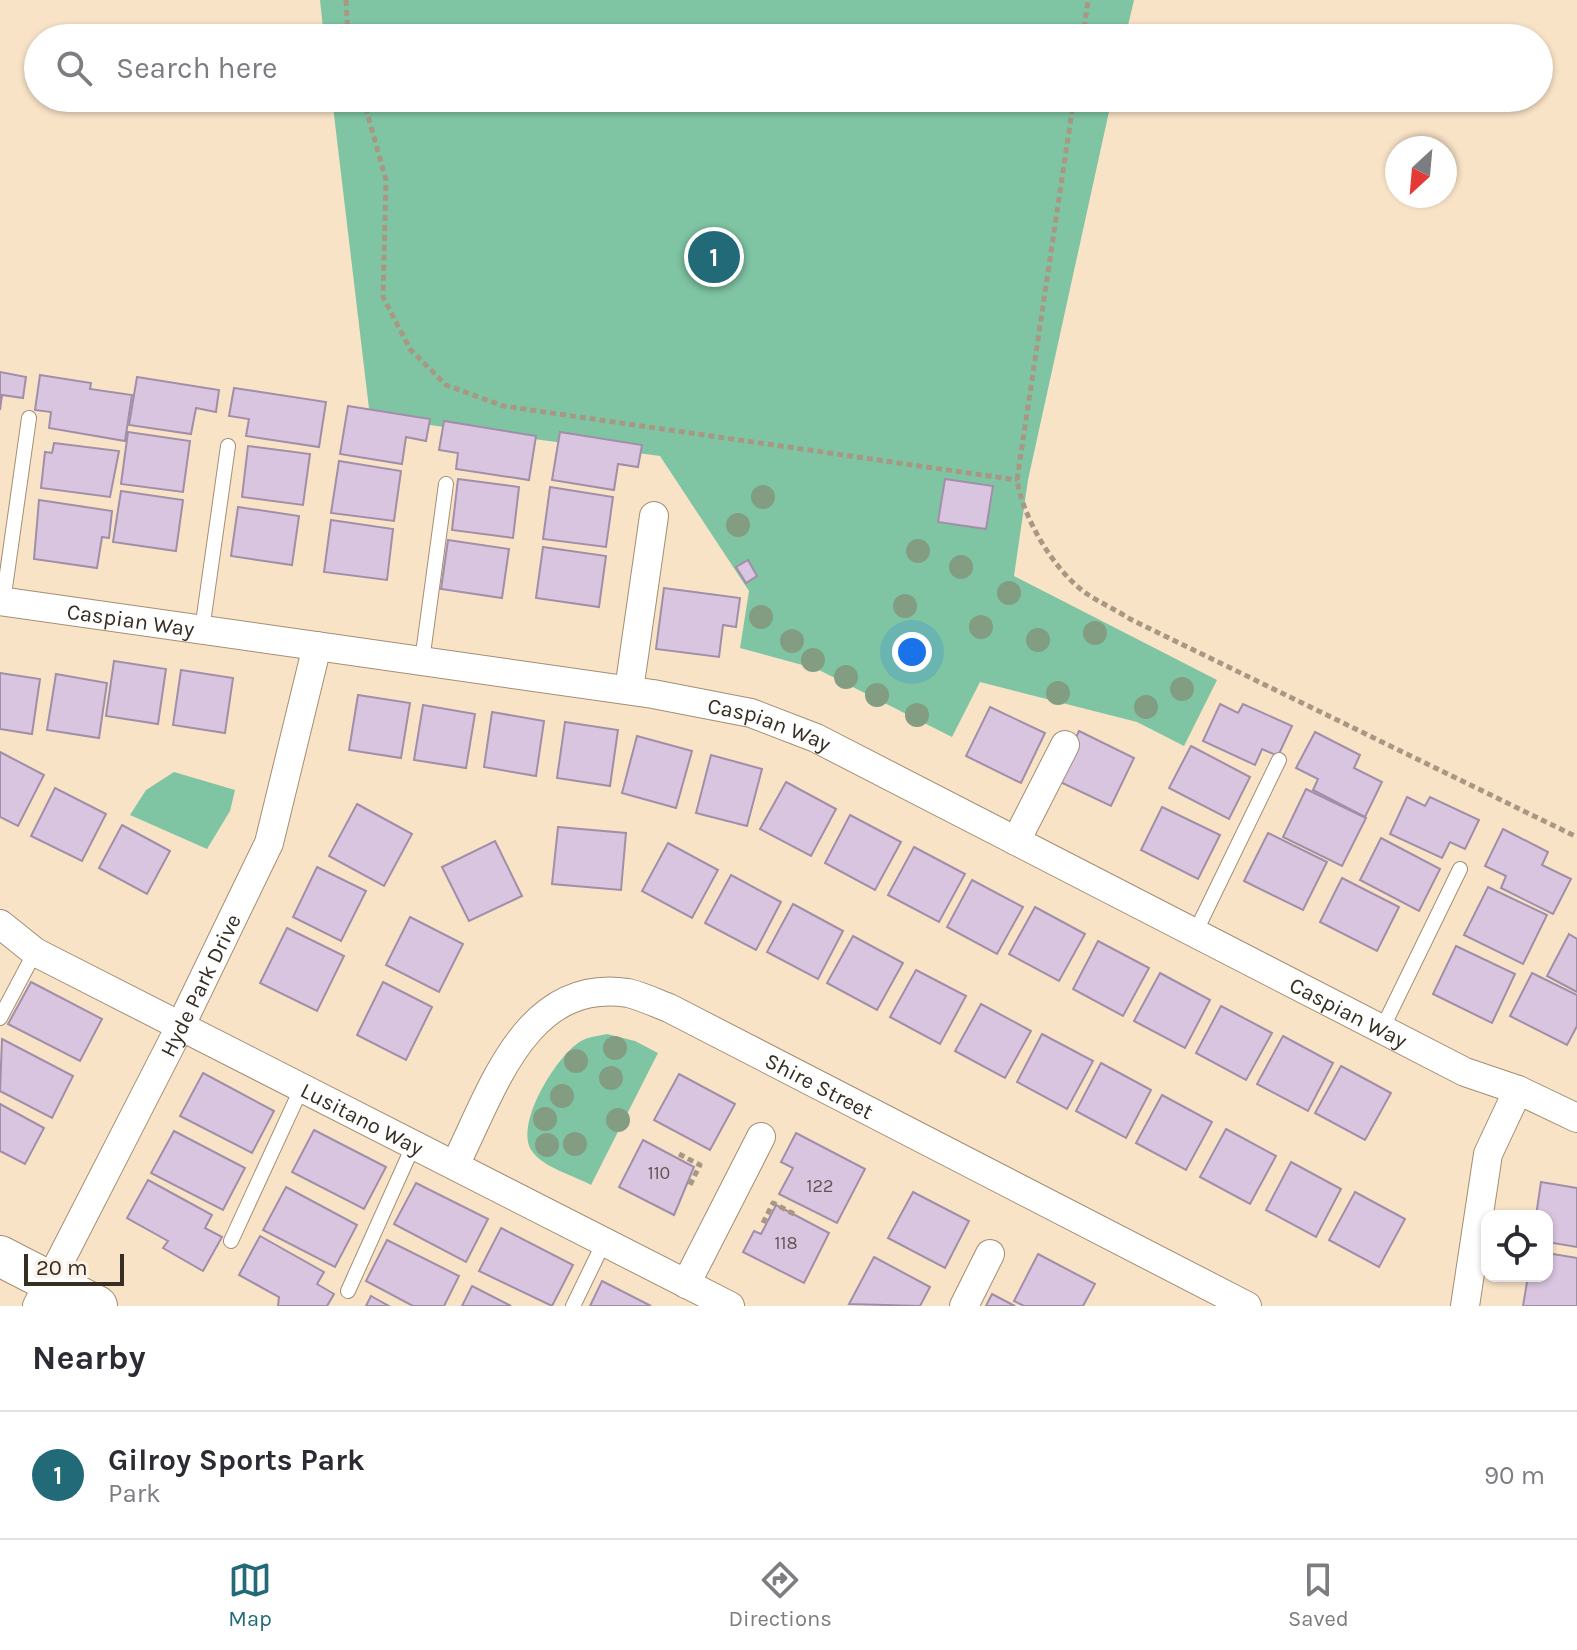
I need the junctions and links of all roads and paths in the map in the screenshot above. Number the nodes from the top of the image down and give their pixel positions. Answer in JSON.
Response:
{"nodes":[{"id":1,"x":346,"y":0,"type":"edge"},
{"id":2,"x":1088,"y":0,"type":"edge"},
{"id":3,"x":347,"y":24,"type":"edge"},
{"id":4,"x":1085,"y":24,"type":"edge"},
{"id":5,"x":367,"y":112,"type":"edge"},
{"id":6,"x":1072,"y":112,"type":"edge"},
{"id":7,"x":29,"y":418,"type":"dead end"},
{"id":8,"x":228,"y":446,"type":"dead end"},
{"id":9,"x":1017,"y":480,"type":"junction"},
{"id":10,"x":446,"y":484,"type":"dead end"},
{"id":11,"x":654,"y":516,"type":"dead end"},
{"id":12,"x":1,"y":602,"type":"edge"},
{"id":13,"x":202,"y":630,"type":"junction"},
{"id":14,"x":317,"y":646,"type":"junction"},
{"id":15,"x":422,"y":661,"type":"junction"},
{"id":16,"x":629,"y":690,"type":"junction"},
{"id":17,"x":1065,"y":745,"type":"dead end"},
{"id":18,"x":1279,"y":760,"type":"dead end"},
{"id":19,"x":1577,"y":837,"type":"edge"},
{"id":20,"x":1016,"y":841,"type":"junction"},
{"id":21,"x":1460,"y":869,"type":"dead end"},
{"id":22,"x":0,"y":924,"type":"edge"},
{"id":23,"x":1195,"y":933,"type":"junction"},
{"id":24,"x":35,"y":952,"type":"junction"},
{"id":25,"x":0,"y":1018,"type":"edge"},
{"id":26,"x":181,"y":1025,"type":"junction"},
{"id":27,"x":1382,"y":1029,"type":"junction"},
{"id":28,"x":302,"y":1087,"type":"junction"},
{"id":29,"x":1518,"y":1090,"type":"junction"},
{"id":30,"x":1575,"y":1111,"type":"edge"},
{"id":31,"x":761,"y":1137,"type":"dead end"},
{"id":32,"x":414,"y":1144,"type":"junction"},
{"id":33,"x":679,"y":1154,"type":"dead end"},
{"id":34,"x":455,"y":1165,"type":"junction"},
{"id":35,"x":690,"y":1185,"type":"dead end"},
{"id":36,"x":796,"y":1215,"type":"dead end"},
{"id":37,"x":763,"y":1223,"type":"dead end"},
{"id":38,"x":231,"y":1241,"type":"dead end"},
{"id":39,"x":604,"y":1242,"type":"junction"},
{"id":40,"x":990,"y":1254,"type":"dead end"},
{"id":41,"x":0,"y":1256,"type":"edge"},
{"id":42,"x":686,"y":1284,"type":"junction"},
{"id":43,"x":348,"y":1291,"type":"dead end"},
{"id":44,"x":44,"y":1294,"type":"edge"},
{"id":45,"x":97,"y":1306,"type":"edge"},
{"id":46,"x":573,"y":1306,"type":"edge"},
{"id":47,"x":730,"y":1306,"type":"edge"},
{"id":48,"x":964,"y":1306,"type":"edge"},
{"id":49,"x":1247,"y":1306,"type":"edge"},
{"id":50,"x":1465,"y":1306,"type":"edge"}],
"edges":[{"from":1,"to":3,"type":"path"},
{"from":2,"to":4,"type":"path"},
{"from":5,"to":9,"type":"path"},
{"from":6,"to":9,"type":"path"},
{"from":7,"to":12,"type":"lane"},
{"from":8,"to":13,"type":"lane"},
{"from":9,"to":19,"type":"path"},
{"from":10,"to":15,"type":"lane"},
{"from":11,"to":16,"type":"street"},
{"from":12,"to":13,"type":"street","name":"Caspian Way"},
{"from":13,"to":14,"type":"street","name":"Caspian Way"},
{"from":14,"to":15,"type":"street","name":"Caspian Way"},
{"from":14,"to":26,"type":"street","name":"Hyde Park Drive"},
{"from":15,"to":16,"type":"street","name":"Caspian Way"},
{"from":16,"to":20,"type":"street","name":"Caspian Way"},
{"from":17,"to":20,"type":"street"},
{"from":18,"to":23,"type":"lane"},
{"from":20,"to":23,"type":"street","name":"Caspian Way"},
{"from":21,"to":27,"type":"lane"},
{"from":22,"to":24,"type":"street","name":"Lusitano Way"},
{"from":23,"to":27,"type":"street","name":"Caspian Way"},
{"from":24,"to":25,"type":"lane"},
{"from":24,"to":26,"type":"street","name":"Lusitano Way"},
{"from":26,"to":28,"type":"street","name":"Lusitano Way"},
{"from":26,"to":44,"type":"street","name":"Hyde Park Drive"},
{"from":27,"to":29,"type":"street","name":"Caspian Way"},
{"from":28,"to":32,"type":"street","name":"Lusitano Way"},
{"from":28,"to":38,"type":"lane"},
{"from":29,"to":30,"type":"street","name":"Caspian Way"},
{"from":29,"to":50,"type":"street"},
{"from":31,"to":42,"type":"street"},
{"from":32,"to":34,"type":"street","name":"Lusitano Way"},
{"from":32,"to":43,"type":"lane"},
{"from":33,"to":35,"type":"path"},
{"from":34,"to":39,"type":"street","name":"Lusitano Way"},
{"from":34,"to":49,"type":"street","name":"Shire Street"},
{"from":36,"to":37,"type":"path"},
{"from":39,"to":42,"type":"street","name":"Lusitano Way"},
{"from":39,"to":46,"type":"lane"},
{"from":40,"to":48,"type":"street"},
{"from":41,"to":44,"type":"street"},
{"from":42,"to":47,"type":"street","name":"Lusitano Way"},
{"from":44,"to":45,"type":"street"}]}
